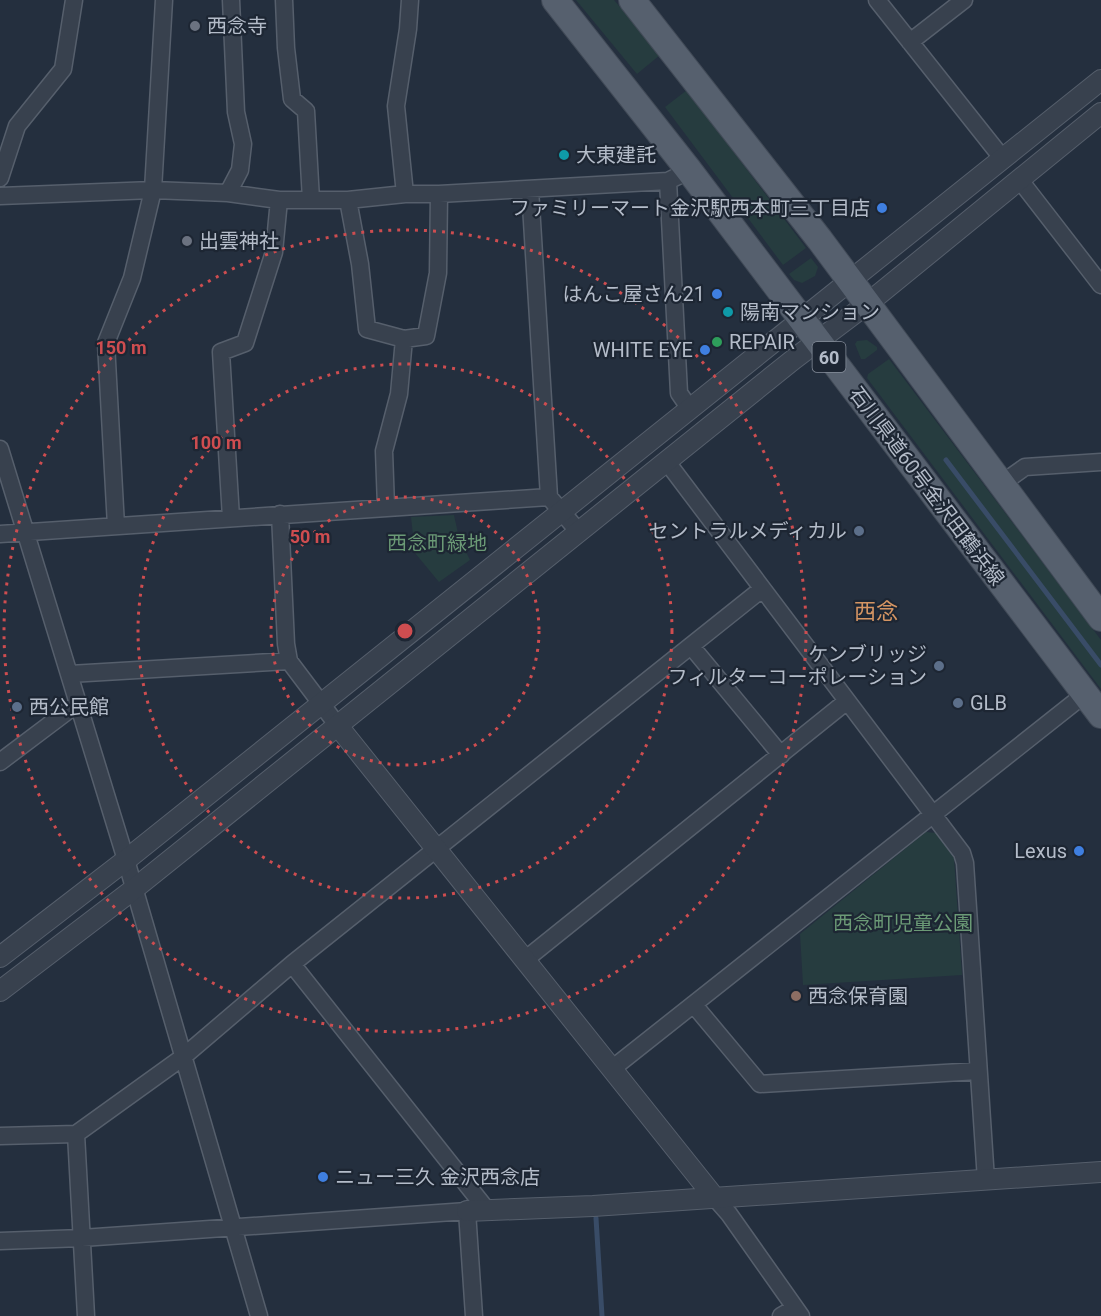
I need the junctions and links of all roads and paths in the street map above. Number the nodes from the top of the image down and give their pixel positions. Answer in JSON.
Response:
{"nodes":[{"id":1,"x":74,"y":0,"type":"edge"},
{"id":2,"x":164,"y":0,"type":"edge"},
{"id":3,"x":231,"y":0,"type":"edge"},
{"id":4,"x":284,"y":0,"type":"edge"},
{"id":5,"x":410,"y":0,"type":"edge"},
{"id":6,"x":555,"y":0,"type":"edge"},
{"id":7,"x":632,"y":0,"type":"edge"},
{"id":8,"x":877,"y":0,"type":"edge"},
{"id":9,"x":964,"y":0,"type":"edge"},
{"id":10,"x":910,"y":42,"type":"junction"},
{"id":11,"x":1101,"y":80,"type":"edge"},
{"id":12,"x":1101,"y":113,"type":"edge"},
{"id":13,"x":1003,"y":159,"type":"junction"},
{"id":14,"x":678,"y":175,"type":"junction"},
{"id":15,"x":0,"y":178,"type":"edge"},
{"id":16,"x":1019,"y":179,"type":"junction"},
{"id":17,"x":153,"y":189,"type":"junction"},
{"id":18,"x":530,"y":189,"type":"junction"},
{"id":19,"x":228,"y":193,"type":"junction"},
{"id":20,"x":405,"y":194,"type":"junction"},
{"id":21,"x":439,"y":194,"type":"junction"},
{"id":22,"x":0,"y":196,"type":"edge"},
{"id":23,"x":279,"y":200,"type":"junction"},
{"id":24,"x":311,"y":200,"type":"junction"},
{"id":25,"x":348,"y":200,"type":"junction"},
{"id":26,"x":850,"y":282,"type":"junction"},
{"id":27,"x":1101,"y":285,"type":"edge"},
{"id":28,"x":867,"y":304,"type":"junction"},
{"id":29,"x":801,"y":320,"type":"junction"},
{"id":30,"x":404,"y":339,"type":"junction"},
{"id":31,"x":818,"y":342,"type":"junction"},
{"id":32,"x":690,"y":409,"type":"junction"},
{"id":33,"x":0,"y":449,"type":"edge"},
{"id":34,"x":667,"y":462,"type":"junction"},
{"id":35,"x":1101,"y":462,"type":"edge"},
{"id":36,"x":1001,"y":484,"type":"junction"},
{"id":37,"x":556,"y":504,"type":"junction"},
{"id":38,"x":386,"y":507,"type":"junction"},
{"id":39,"x":280,"y":514,"type":"junction"},
{"id":40,"x":231,"y":518,"type":"junction"},
{"id":41,"x":116,"y":526,"type":"junction"},
{"id":42,"x":24,"y":532,"type":"junction"},
{"id":43,"x":579,"y":532,"type":"junction"},
{"id":44,"x":0,"y":534,"type":"edge"},
{"id":45,"x":762,"y":589,"type":"junction"},
{"id":46,"x":1101,"y":618,"type":"edge"},
{"id":47,"x":691,"y":646,"type":"junction"},
{"id":48,"x":289,"y":662,"type":"junction"},
{"id":49,"x":70,"y":674,"type":"junction"},
{"id":50,"x":1085,"y":694,"type":"junction"},
{"id":51,"x":847,"y":701,"type":"junction"},
{"id":52,"x":77,"y":704,"type":"junction"},
{"id":53,"x":322,"y":704,"type":"junction"},
{"id":54,"x":1101,"y":715,"type":"edge"},
{"id":55,"x":338,"y":726,"type":"junction"},
{"id":56,"x":781,"y":755,"type":"junction"},
{"id":57,"x":0,"y":762,"type":"edge"},
{"id":58,"x":932,"y":815,"type":"junction"},
{"id":59,"x":437,"y":848,"type":"junction"},
{"id":60,"x":126,"y":860,"type":"junction"},
{"id":61,"x":134,"y":889,"type":"junction"},
{"id":62,"x":0,"y":957,"type":"edge"},
{"id":63,"x":526,"y":958,"type":"junction"},
{"id":64,"x":292,"y":963,"type":"junction"},
{"id":65,"x":0,"y":991,"type":"edge"},
{"id":66,"x":694,"y":1005,"type":"junction"},
{"id":67,"x":183,"y":1057,"type":"junction"},
{"id":68,"x":613,"y":1068,"type":"junction"},
{"id":69,"x":978,"y":1071,"type":"junction"},
{"id":70,"x":76,"y":1134,"type":"junction"},
{"id":71,"x":0,"y":1136,"type":"edge"},
{"id":72,"x":1101,"y":1172,"type":"edge"},
{"id":73,"x":986,"y":1180,"type":"junction"},
{"id":74,"x":715,"y":1198,"type":"junction"},
{"id":75,"x":487,"y":1210,"type":"junction"},
{"id":76,"x":467,"y":1211,"type":"junction"},
{"id":77,"x":234,"y":1227,"type":"junction"},
{"id":78,"x":82,"y":1238,"type":"junction"},
{"id":79,"x":0,"y":1241,"type":"edge"},
{"id":80,"x":792,"y":1313,"type":"edge"},
{"id":81,"x":86,"y":1316,"type":"edge"},
{"id":82,"x":259,"y":1316,"type":"edge"},
{"id":83,"x":474,"y":1316,"type":"edge"}],
"edges":[{"from":1,"to":15,"type":"street"},
{"from":2,"to":17,"type":"street"},
{"from":3,"to":19,"type":"street"},
{"from":4,"to":24,"type":"street"},
{"from":5,"to":20,"type":"street"},
{"from":6,"to":14,"type":"main road","name":"石川県道60号金沢田鶴浜線","number":"60"},
{"from":7,"to":26,"type":"main road"},
{"from":8,"to":10,"type":"street"},
{"from":9,"to":10,"type":"street"},
{"from":10,"to":13,"type":"street"},
{"from":11,"to":13,"type":"street"},
{"from":12,"to":16,"type":"street"},
{"from":13,"to":26,"type":"street"},
{"from":14,"to":18,"type":"street"},
{"from":14,"to":29,"type":"main road","name":"石川県道60号金沢田鶴浜線","number":"60"},
{"from":14,"to":32,"type":"street"},
{"from":16,"to":27,"type":"street"},
{"from":16,"to":28,"type":"street"},
{"from":17,"to":19,"type":"street"},
{"from":17,"to":22,"type":"street"},
{"from":17,"to":41,"type":"street"},
{"from":18,"to":21,"type":"street"},
{"from":18,"to":37,"type":"street"},
{"from":19,"to":23,"type":"street"},
{"from":20,"to":21,"type":"street"},
{"from":20,"to":25,"type":"street"},
{"from":21,"to":30,"type":"street"},
{"from":23,"to":24,"type":"street"},
{"from":23,"to":40,"type":"street"},
{"from":24,"to":25,"type":"street"},
{"from":25,"to":30,"type":"street"},
{"from":26,"to":28,"type":"main road"},
{"from":26,"to":29,"type":"street"},
{"from":28,"to":31,"type":"street"},
{"from":28,"to":36,"type":"main road"},
{"from":29,"to":31,"type":"main road","name":"石川県道60号金沢田鶴浜線","number":"60"},
{"from":29,"to":32,"type":"street"},
{"from":30,"to":38,"type":"street"},
{"from":31,"to":34,"type":"street"},
{"from":31,"to":50,"type":"main road","name":"石川県道60号金沢田鶴浜線","number":"60"},
{"from":32,"to":37,"type":"street"},
{"from":33,"to":42,"type":"street"},
{"from":34,"to":43,"type":"street"},
{"from":34,"to":45,"type":"street"},
{"from":35,"to":36,"type":"street"},
{"from":36,"to":46,"type":"main road"},
{"from":37,"to":38,"type":"street"},
{"from":37,"to":43,"type":"street"},
{"from":37,"to":53,"type":"street"},
{"from":38,"to":39,"type":"street"},
{"from":39,"to":40,"type":"street"},
{"from":39,"to":48,"type":"street"},
{"from":40,"to":41,"type":"street"},
{"from":41,"to":42,"type":"street"},
{"from":42,"to":44,"type":"street"},
{"from":42,"to":49,"type":"street"},
{"from":43,"to":55,"type":"street"},
{"from":45,"to":47,"type":"street"},
{"from":45,"to":51,"type":"street"},
{"from":47,"to":56,"type":"street"},
{"from":47,"to":59,"type":"street"},
{"from":48,"to":49,"type":"street"},
{"from":48,"to":53,"type":"street"},
{"from":49,"to":52,"type":"street"},
{"from":50,"to":54,"type":"main road","name":"石川県道60号金沢田鶴浜線","number":"60"},
{"from":50,"to":58,"type":"street"},
{"from":51,"to":56,"type":"street"},
{"from":51,"to":58,"type":"street"},
{"from":52,"to":57,"type":"street"},
{"from":52,"to":60,"type":"street"},
{"from":53,"to":55,"type":"street"},
{"from":53,"to":60,"type":"street"},
{"from":55,"to":59,"type":"street"},
{"from":55,"to":61,"type":"street"},
{"from":56,"to":63,"type":"street"},
{"from":58,"to":66,"type":"street"},
{"from":58,"to":69,"type":"street"},
{"from":59,"to":63,"type":"street"},
{"from":59,"to":64,"type":"street"},
{"from":60,"to":61,"type":"street"},
{"from":60,"to":62,"type":"street"},
{"from":61,"to":65,"type":"street"},
{"from":61,"to":67,"type":"street"},
{"from":63,"to":68,"type":"street"},
{"from":64,"to":67,"type":"street"},
{"from":64,"to":75,"type":"street"},
{"from":66,"to":68,"type":"street"},
{"from":66,"to":69,"type":"street"},
{"from":67,"to":70,"type":"street"},
{"from":67,"to":77,"type":"street"},
{"from":68,"to":74,"type":"street"},
{"from":69,"to":73,"type":"street"},
{"from":70,"to":71,"type":"street"},
{"from":70,"to":78,"type":"street"},
{"from":72,"to":73,"type":"street"},
{"from":73,"to":74,"type":"street"},
{"from":74,"to":75,"type":"street"},
{"from":74,"to":80,"type":"street"},
{"from":75,"to":76,"type":"street"},
{"from":76,"to":77,"type":"street"},
{"from":76,"to":83,"type":"street"},
{"from":77,"to":78,"type":"street"},
{"from":77,"to":82,"type":"street"},
{"from":78,"to":79,"type":"street"},
{"from":78,"to":81,"type":"street"}]}
